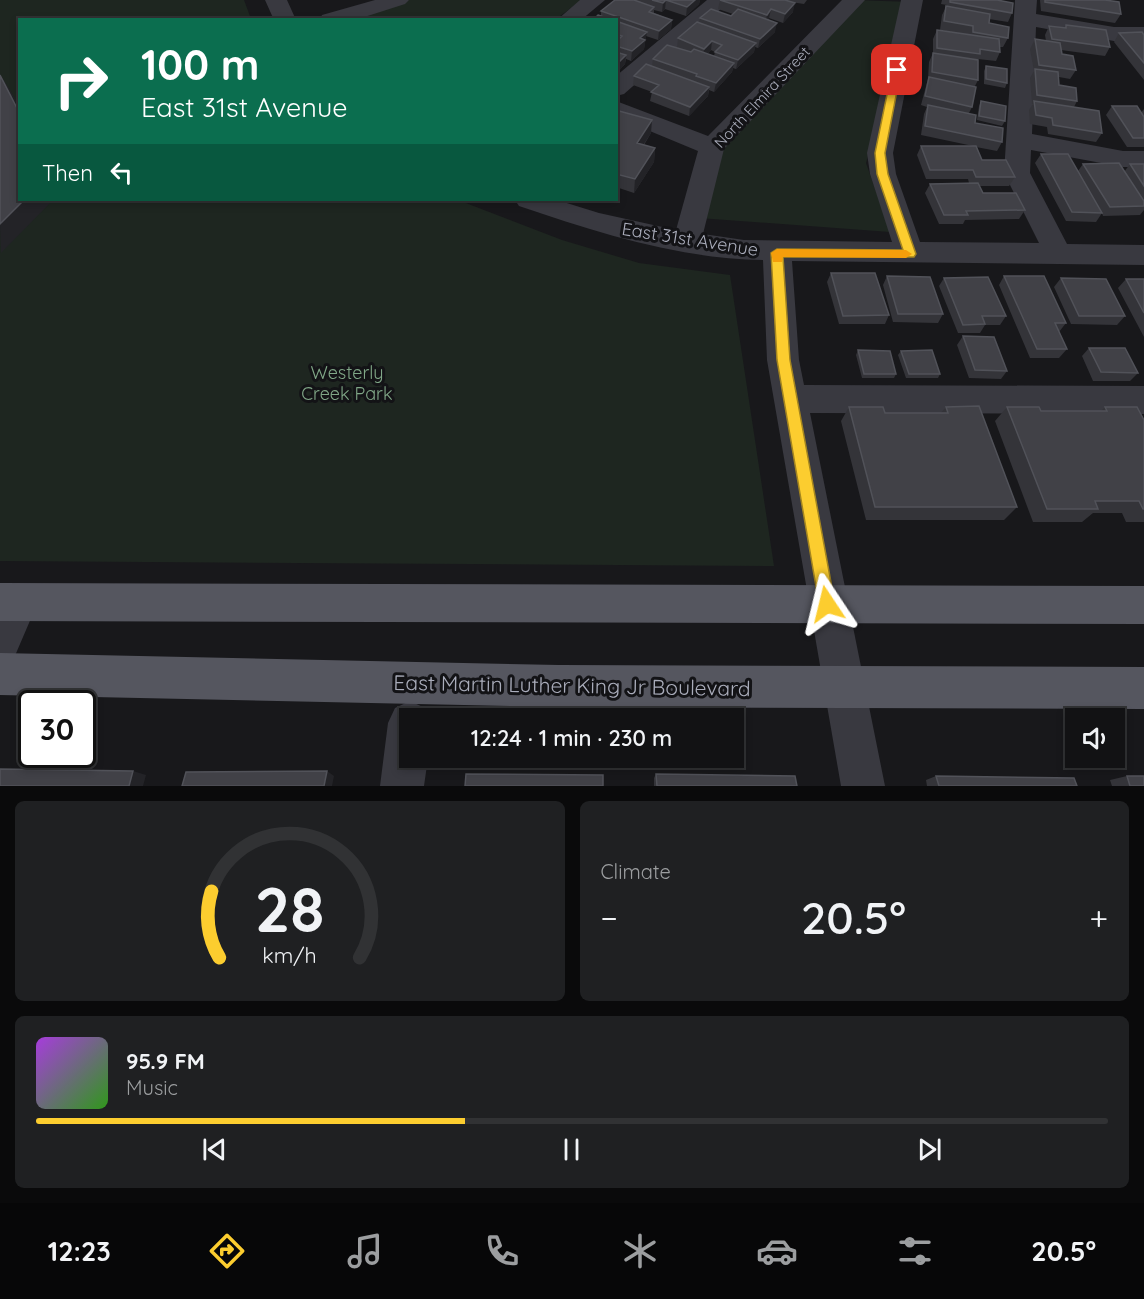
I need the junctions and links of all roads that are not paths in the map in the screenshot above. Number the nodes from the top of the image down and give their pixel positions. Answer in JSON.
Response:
{"nodes":[{"id":1,"x":276,"y":0,"type":"edge"},
{"id":2,"x":399,"y":0,"type":"edge"},
{"id":3,"x":594,"y":0,"type":"edge"},
{"id":4,"x":720,"y":0,"type":"edge"},
{"id":5,"x":854,"y":0,"type":"edge"},
{"id":6,"x":912,"y":0,"type":"edge"},
{"id":7,"x":1025,"y":10,"type":"edge"},
{"id":8,"x":284,"y":18,"type":"edge"},
{"id":9,"x":337,"y":18,"type":"edge"},
{"id":10,"x":570,"y":18,"type":"edge"},
{"id":11,"x":1144,"y":34,"type":"edge"},
{"id":12,"x":618,"y":87,"type":"edge"},
{"id":13,"x":618,"y":109,"type":"edge"},
{"id":14,"x":1018,"y":140,"type":"junction"},
{"id":15,"x":712,"y":147,"type":"junction"},
{"id":16,"x":1144,"y":159,"type":"edge"},
{"id":17,"x":532,"y":201,"type":"edge"},
{"id":18,"x":686,"y":243,"type":"junction"},
{"id":19,"x":777,"y":253,"type":"junction"},
{"id":20,"x":910,"y":254,"type":"junction"},
{"id":21,"x":1059,"y":255,"type":"junction"},
{"id":22,"x":1144,"y":255,"type":"edge"},
{"id":23,"x":791,"y":399,"type":"junction"},
{"id":24,"x":1144,"y":400,"type":"edge"},
{"id":25,"x":9,"y":602,"type":"edge"},
{"id":26,"x":827,"y":604,"type":"junction"},
{"id":27,"x":1144,"y":605,"type":"edge"},
{"id":28,"x":0,"y":644,"type":"edge"},
{"id":29,"x":0,"y":674,"type":"edge"},
{"id":30,"x":844,"y":687,"type":"junction"},
{"id":31,"x":1144,"y":688,"type":"edge"},
{"id":32,"x":411,"y":708,"type":"edge"},
{"id":33,"x":404,"y":768,"type":"edge"},
{"id":34,"x":402,"y":786,"type":"edge"},
{"id":35,"x":863,"y":786,"type":"edge"}],
"edges":[{"from":1,"to":8,"type":"street"},
{"from":2,"to":9,"type":"street"},
{"from":3,"to":10,"type":"street"},
{"from":4,"to":12,"type":"street"},
{"from":5,"to":15,"type":"street","name":"North Elmira Street"},
{"from":6,"to":20,"type":"street"},
{"from":7,"to":11,"type":"street"},
{"from":7,"to":14,"type":"street"},
{"from":13,"to":15,"type":"street"},
{"from":14,"to":16,"type":"street"},
{"from":14,"to":21,"type":"street"},
{"from":15,"to":18,"type":"street","name":"North Elmira Street"},
{"from":17,"to":18,"type":"street","name":"East 31st Avenue"},
{"from":18,"to":19,"type":"street","name":"East 31st Avenue"},
{"from":19,"to":20,"type":"street","name":"East 31st Avenue"},
{"from":19,"to":23,"type":"street"},
{"from":20,"to":21,"type":"street","name":"East 31st Avenue"},
{"from":21,"to":22,"type":"street","name":"East 31st Avenue"},
{"from":23,"to":24,"type":"street"},
{"from":23,"to":26,"type":"street"},
{"from":25,"to":26,"type":"main road"},
{"from":25,"to":28,"type":"street"},
{"from":26,"to":27,"type":"main road"},
{"from":26,"to":30,"type":"street"},
{"from":29,"to":32,"type":"main road","name":"East Martin Luther King Jr Boulevard"},
{"from":30,"to":31,"type":"main road","name":"East Martin Luther King Jr Boulevard"},
{"from":30,"to":32,"type":"main road","name":"East Martin Luther King Jr Boulevard"},
{"from":30,"to":35,"type":"street"},
{"from":33,"to":34,"type":"street"}]}
